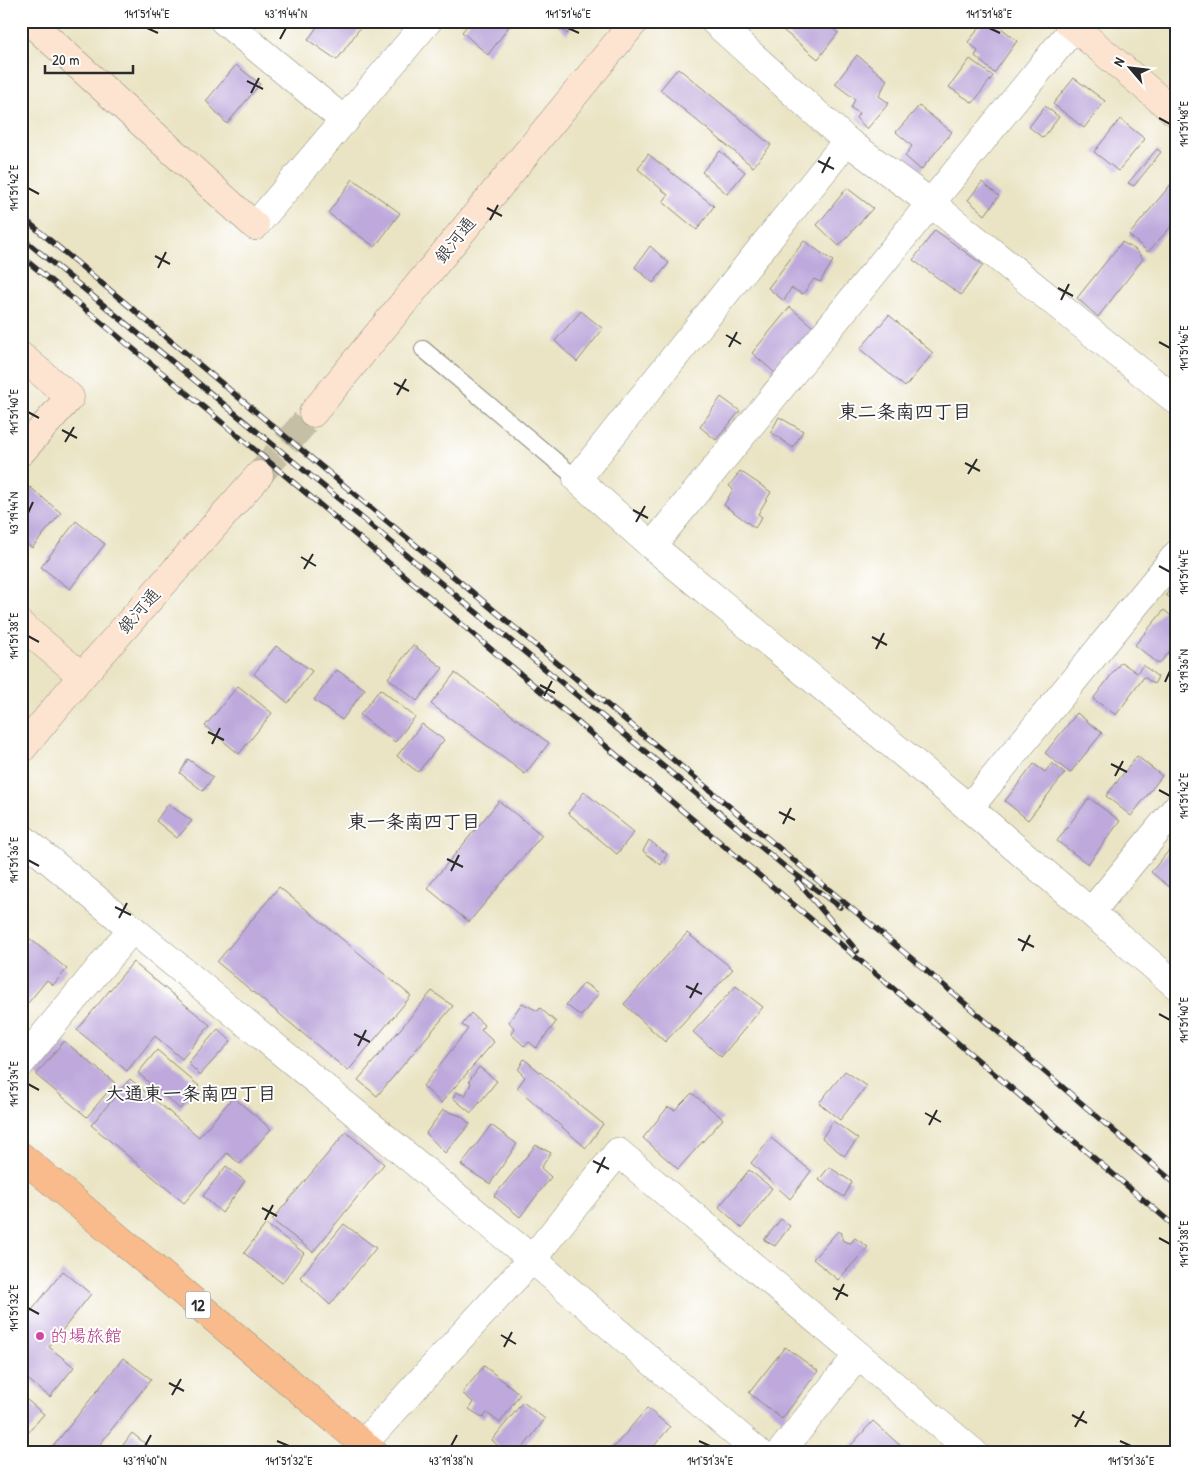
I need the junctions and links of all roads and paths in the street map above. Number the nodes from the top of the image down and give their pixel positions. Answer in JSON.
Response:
{"nodes":[{"id":1,"x":30,"y":21,"type":"edge"},
{"id":2,"x":224,"y":21,"type":"edge"},
{"id":3,"x":428,"y":21,"type":"edge"},
{"id":4,"x":635,"y":21,"type":"edge"},
{"id":5,"x":714,"y":21,"type":"edge"},
{"id":6,"x":1070,"y":24,"type":"edge"},
{"id":7,"x":1177,"y":114,"type":"edge"},
{"id":8,"x":345,"y":121,"type":"junction"},
{"id":9,"x":847,"y":141,"type":"junction"},
{"id":10,"x":932,"y":204,"type":"junction"},
{"id":11,"x":423,"y":349,"type":"dead end"},
{"id":12,"x":21,"y":356,"type":"edge"},
{"id":13,"x":1177,"y":401,"type":"edge"},
{"id":14,"x":314,"y":413,"type":"tunnel mouth"},
{"id":15,"x":21,"y":452,"type":"edge"},
{"id":16,"x":259,"y":475,"type":"tunnel mouth"},
{"id":17,"x":577,"y":479,"type":"junction"},
{"id":18,"x":652,"y":546,"type":"junction"},
{"id":19,"x":1177,"y":554,"type":"edge"},
{"id":20,"x":21,"y":625,"type":"edge"},
{"id":21,"x":82,"y":676,"type":"junction"},
{"id":22,"x":21,"y":750,"type":"edge"},
{"id":23,"x":1177,"y":807,"type":"edge"},
{"id":24,"x":969,"y":808,"type":"junction"},
{"id":25,"x":21,"y":837,"type":"edge"},
{"id":26,"x":1091,"y":912,"type":"junction"},
{"id":27,"x":132,"y":929,"type":"junction"},
{"id":28,"x":1177,"y":986,"type":"edge"},
{"id":29,"x":21,"y":1063,"type":"edge"},
{"id":30,"x":21,"y":1156,"type":"edge"},
{"id":31,"x":532,"y":1259,"type":"junction"},
{"id":32,"x":858,"y":1355,"type":"junction"},
{"id":33,"x":369,"y":1448,"type":"edge"},
{"id":34,"x":758,"y":1453,"type":"edge"},
{"id":35,"x":780,"y":1453,"type":"edge"},
{"id":36,"x":974,"y":1453,"type":"edge"}],
"edges":[{"from":1,"to":8,"type":"street"},
{"from":2,"to":8,"type":"street"},
{"from":3,"to":8,"type":"street"},
{"from":4,"to":14,"type":"street","name":"銀河通"},
{"from":5,"to":9,"type":"street"},
{"from":6,"to":7,"type":"street"},
{"from":6,"to":10,"type":"street"},
{"from":9,"to":10,"type":"street"},
{"from":9,"to":17,"type":"street"},
{"from":10,"to":13,"type":"street"},
{"from":10,"to":18,"type":"street"},
{"from":11,"to":17,"type":"lane"},
{"from":12,"to":15,"type":"street"},
{"from":16,"to":21,"type":"street","name":"銀河通"},
{"from":17,"to":18,"type":"street"},
{"from":18,"to":24,"type":"street"},
{"from":19,"to":24,"type":"street"},
{"from":20,"to":21,"type":"street"},
{"from":21,"to":22,"type":"street","name":"銀河通"},
{"from":23,"to":26,"type":"street"},
{"from":24,"to":26,"type":"street"},
{"from":25,"to":27,"type":"street"},
{"from":26,"to":28,"type":"street"},
{"from":27,"to":29,"type":"street"},
{"from":27,"to":31,"type":"street"},
{"from":30,"to":33,"type":"highway","number":"12"},
{"from":31,"to":32,"type":"street"},
{"from":31,"to":33,"type":"street"},
{"from":31,"to":34,"type":"street"},
{"from":32,"to":35,"type":"street"},
{"from":32,"to":36,"type":"street"}]}
